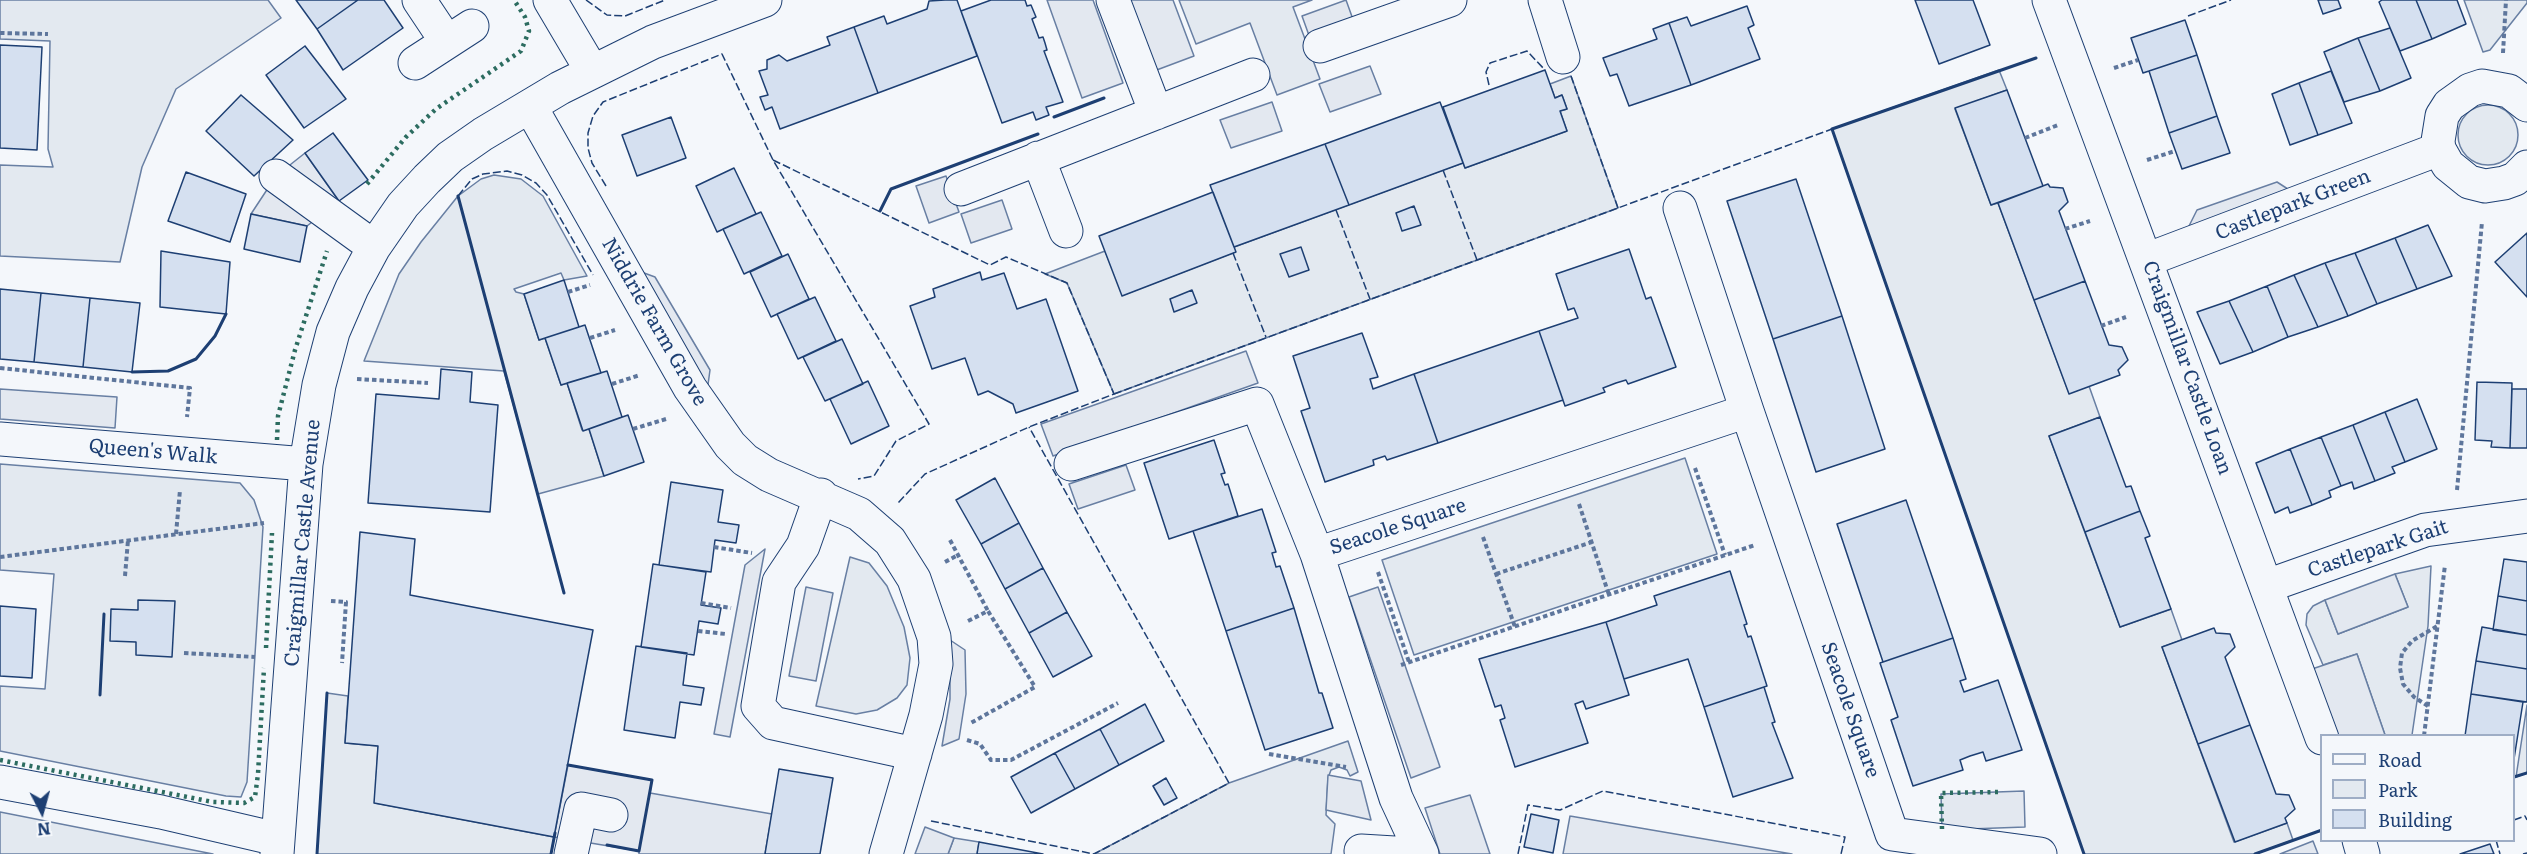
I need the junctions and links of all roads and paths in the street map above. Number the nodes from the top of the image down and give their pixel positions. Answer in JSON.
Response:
{"nodes":[{"id":1,"x":419,"y":0,"type":"edge"},
{"id":2,"x":549,"y":0,"type":"edge"},
{"id":3,"x":765,"y":0,"type":"edge"},
{"id":4,"x":1113,"y":0,"type":"edge"},
{"id":5,"x":1450,"y":0,"type":"edge"},
{"id":6,"x":1545,"y":0,"type":"edge"},
{"id":7,"x":2049,"y":0,"type":"edge"},
{"id":8,"x":2506,"y":0,"type":"edge"},
{"id":9,"x":1413,"y":6,"type":"edge"},
{"id":10,"x":0,"y":33,"type":"edge"},
{"id":11,"x":48,"y":34,"type":"dead end"},
{"id":12,"x":1320,"y":46,"type":"dead end"},
{"id":13,"x":1563,"y":57,"type":"dead end"},
{"id":14,"x":415,"y":63,"type":"dead end"},
{"id":15,"x":592,"y":71,"type":"junction"},
{"id":16,"x":1253,"y":75,"type":"dead end"},
{"id":17,"x":2499,"y":89,"type":"junction"},
{"id":18,"x":530,"y":105,"type":"junction"},
{"id":19,"x":2527,"y":105,"type":"edge"},
{"id":20,"x":1156,"y":113,"type":"junction"},
{"id":21,"x":2439,"y":148,"type":"junction"},
{"id":22,"x":1038,"y":159,"type":"junction"},
{"id":23,"x":2527,"y":167,"type":"edge"},
{"id":24,"x":276,"y":176,"type":"dead end"},
{"id":25,"x":2486,"y":186,"type":"junction"},
{"id":26,"x":961,"y":189,"type":"dead end"},
{"id":27,"x":1680,"y":208,"type":"dead end"},
{"id":28,"x":1066,"y":231,"type":"dead end"},
{"id":29,"x":374,"y":247,"type":"junction"},
{"id":30,"x":2146,"y":260,"type":"junction"},
{"id":31,"x":600,"y":282,"type":"dead end"},
{"id":32,"x":568,"y":292,"type":"dead end"},
{"id":33,"x":624,"y":327,"type":"dead end"},
{"id":34,"x":590,"y":338,"type":"dead end"},
{"id":35,"x":649,"y":372,"type":"dead end"},
{"id":36,"x":321,"y":377,"type":"junction"},
{"id":37,"x":428,"y":383,"type":"dead end"},
{"id":38,"x":612,"y":384,"type":"dead end"},
{"id":39,"x":1747,"y":411,"type":"junction"},
{"id":40,"x":675,"y":416,"type":"dead end"},
{"id":41,"x":633,"y":429,"type":"dead end"},
{"id":42,"x":0,"y":439,"type":"edge"},
{"id":43,"x":1693,"y":460,"type":"dead end"},
{"id":44,"x":306,"y":464,"type":"junction"},
{"id":45,"x":1071,"y":464,"type":"dead end"},
{"id":46,"x":821,"y":495,"type":"junction"},
{"id":47,"x":1577,"y":499,"type":"dead end"},
{"id":48,"x":2527,"y":516,"type":"edge"},
{"id":49,"x":303,"y":518,"type":"junction"},
{"id":50,"x":2451,"y":525,"type":"junction"},
{"id":51,"x":1480,"y":532,"type":"dead end"},
{"id":52,"x":1789,"y":534,"type":"junction"},
{"id":53,"x":128,"y":540,"type":"junction"},
{"id":54,"x":950,"y":540,"type":"dead end"},
{"id":55,"x":1592,"y":542,"type":"junction"},
{"id":56,"x":714,"y":548,"type":"dead end"},
{"id":57,"x":752,"y":554,"type":"dead end"},
{"id":58,"x":1317,"y":554,"type":"junction"},
{"id":59,"x":1725,"y":555,"type":"junction"},
{"id":60,"x":0,"y":557,"type":"edge"},
{"id":61,"x":1376,"y":566,"type":"dead end"},
{"id":62,"x":1496,"y":574,"type":"junction"},
{"id":63,"x":125,"y":576,"type":"dead end"},
{"id":64,"x":2267,"y":586,"type":"junction"},
{"id":65,"x":1609,"y":595,"type":"junction"},
{"id":66,"x":346,"y":602,"type":"dead end"},
{"id":67,"x":701,"y":603,"type":"dead end"},
{"id":68,"x":731,"y":608,"type":"dead end"},
{"id":69,"x":988,"y":611,"type":"junction"},
{"id":70,"x":962,"y":624,"type":"dead end"},
{"id":71,"x":2439,"y":625,"type":"junction"},
{"id":72,"x":1515,"y":627,"type":"junction"},
{"id":73,"x":698,"y":631,"type":"dead end"},
{"id":74,"x":726,"y":634,"type":"dead end"},
{"id":75,"x":184,"y":653,"type":"dead end"},
{"id":76,"x":293,"y":659,"type":"junction"},
{"id":77,"x":1409,"y":662,"type":"junction"},
{"id":78,"x":342,"y":663,"type":"dead end"},
{"id":79,"x":1401,"y":665,"type":"dead end"},
{"id":80,"x":1118,"y":703,"type":"dead end"},
{"id":81,"x":2428,"y":706,"type":"junction"},
{"id":82,"x":969,"y":724,"type":"dead end"},
{"id":83,"x":2321,"y":734,"type":"edge"},
{"id":84,"x":2424,"y":734,"type":"edge"},
{"id":85,"x":967,"y":740,"type":"dead end"},
{"id":86,"x":915,"y":754,"type":"junction"},
{"id":87,"x":1269,"y":754,"type":"dead end"},
{"id":88,"x":1388,"y":775,"type":"junction"},
{"id":89,"x":0,"y":782,"type":"edge"},
{"id":90,"x":611,"y":815,"type":"dead end"},
{"id":91,"x":277,"y":847,"type":"edge"},
{"id":92,"x":1361,"y":851,"type":"dead end"},
{"id":93,"x":571,"y":854,"type":"edge"},
{"id":94,"x":886,"y":854,"type":"edge"},
{"id":95,"x":1411,"y":854,"type":"edge"},
{"id":96,"x":1422,"y":854,"type":"edge"},
{"id":97,"x":2040,"y":854,"type":"edge"}],
"edges":[{"from":1,"to":14,"type":"street"},
{"from":2,"to":15,"type":"street"},
{"from":3,"to":15,"type":"street","name":"Craigmillar Castle Avenue"},
{"from":4,"to":20,"type":"street"},
{"from":5,"to":9,"type":"street"},
{"from":6,"to":13,"type":"street"},
{"from":7,"to":30,"type":"street","name":"Craigmillar Castle Loan"},
{"from":8,"to":17,"type":"path"},
{"from":9,"to":12,"type":"street"},
{"from":10,"to":11,"type":"path"},
{"from":15,"to":18,"type":"street","name":"Craigmillar Castle Avenue"},
{"from":16,"to":20,"type":"street"},
{"from":17,"to":19,"type":"street"},
{"from":17,"to":21,"type":"street"},
{"from":18,"to":29,"type":"street","name":"Craigmillar Castle Avenue"},
{"from":18,"to":46,"type":"street","name":"Niddrie Farm Grove"},
{"from":20,"to":22,"type":"street"},
{"from":21,"to":25,"type":"street"},
{"from":21,"to":30,"type":"street","name":"Castlepark Green"},
{"from":22,"to":26,"type":"street"},
{"from":22,"to":28,"type":"street"},
{"from":23,"to":25,"type":"street"},
{"from":24,"to":29,"type":"street"},
{"from":25,"to":50,"type":"path"},
{"from":27,"to":39,"type":"street","name":"Seacole Square"},
{"from":29,"to":36,"type":"street","name":"Craigmillar Castle Avenue"},
{"from":30,"to":64,"type":"street","name":"Craigmillar Castle Loan"},
{"from":31,"to":32,"type":"path"},
{"from":33,"to":34,"type":"path"},
{"from":35,"to":38,"type":"path"},
{"from":36,"to":37,"type":"path"},
{"from":36,"to":44,"type":"street","name":"Craigmillar Castle Avenue"},
{"from":39,"to":52,"type":"street","name":"Seacole Square"},
{"from":39,"to":58,"type":"street","name":"Seacole Square"},
{"from":40,"to":41,"type":"path"},
{"from":42,"to":44,"type":"street","name":"Queen's Walk"},
{"from":43,"to":59,"type":"path"},
{"from":44,"to":49,"type":"street","name":"Craigmillar Castle Avenue"},
{"from":45,"to":58,"type":"street"},
{"from":46,"to":86,"type":"street","name":"Niddrie Farm Grove"},
{"from":46,"to":86,"type":"street"},
{"from":47,"to":55,"type":"path"},
{"from":48,"to":50,"type":"street","name":"Castlepark Gait"},
{"from":49,"to":53,"type":"path"},
{"from":49,"to":76,"type":"street","name":"Craigmillar Castle Avenue"},
{"from":50,"to":64,"type":"street","name":"Castlepark Gait"},
{"from":50,"to":71,"type":"path"},
{"from":51,"to":62,"type":"path"},
{"from":52,"to":59,"type":"path"},
{"from":52,"to":97,"type":"street","name":"Seacole Square"},
{"from":53,"to":60,"type":"path"},
{"from":53,"to":63,"type":"path"},
{"from":54,"to":69,"type":"path"},
{"from":55,"to":62,"type":"path"},
{"from":55,"to":65,"type":"path"},
{"from":56,"to":57,"type":"path"},
{"from":58,"to":88,"type":"street","name":"Seacole Square"},
{"from":59,"to":65,"type":"path"},
{"from":61,"to":77,"type":"path"},
{"from":62,"to":72,"type":"path"},
{"from":64,"to":83,"type":"street","name":"Craigmillar Castle Loan"},
{"from":65,"to":72,"type":"path"},
{"from":66,"to":78,"type":"path"},
{"from":67,"to":68,"type":"path"},
{"from":69,"to":70,"type":"path"},
{"from":69,"to":82,"type":"path"},
{"from":71,"to":81,"type":"path"},
{"from":71,"to":81,"type":"path"},
{"from":72,"to":77,"type":"path"},
{"from":73,"to":74,"type":"path"},
{"from":75,"to":76,"type":"path"},
{"from":76,"to":91,"type":"street","name":"Craigmillar Castle Avenue"},
{"from":77,"to":79,"type":"path"},
{"from":80,"to":85,"type":"path"},
{"from":81,"to":84,"type":"path"},
{"from":86,"to":94,"type":"street","name":"Niddrie Farm Grove"},
{"from":87,"to":88,"type":"path"},
{"from":88,"to":96,"type":"street","name":"Seacole Square"},
{"from":89,"to":91,"type":"street"},
{"from":90,"to":93,"type":"street"},
{"from":92,"to":95,"type":"street"}]}
